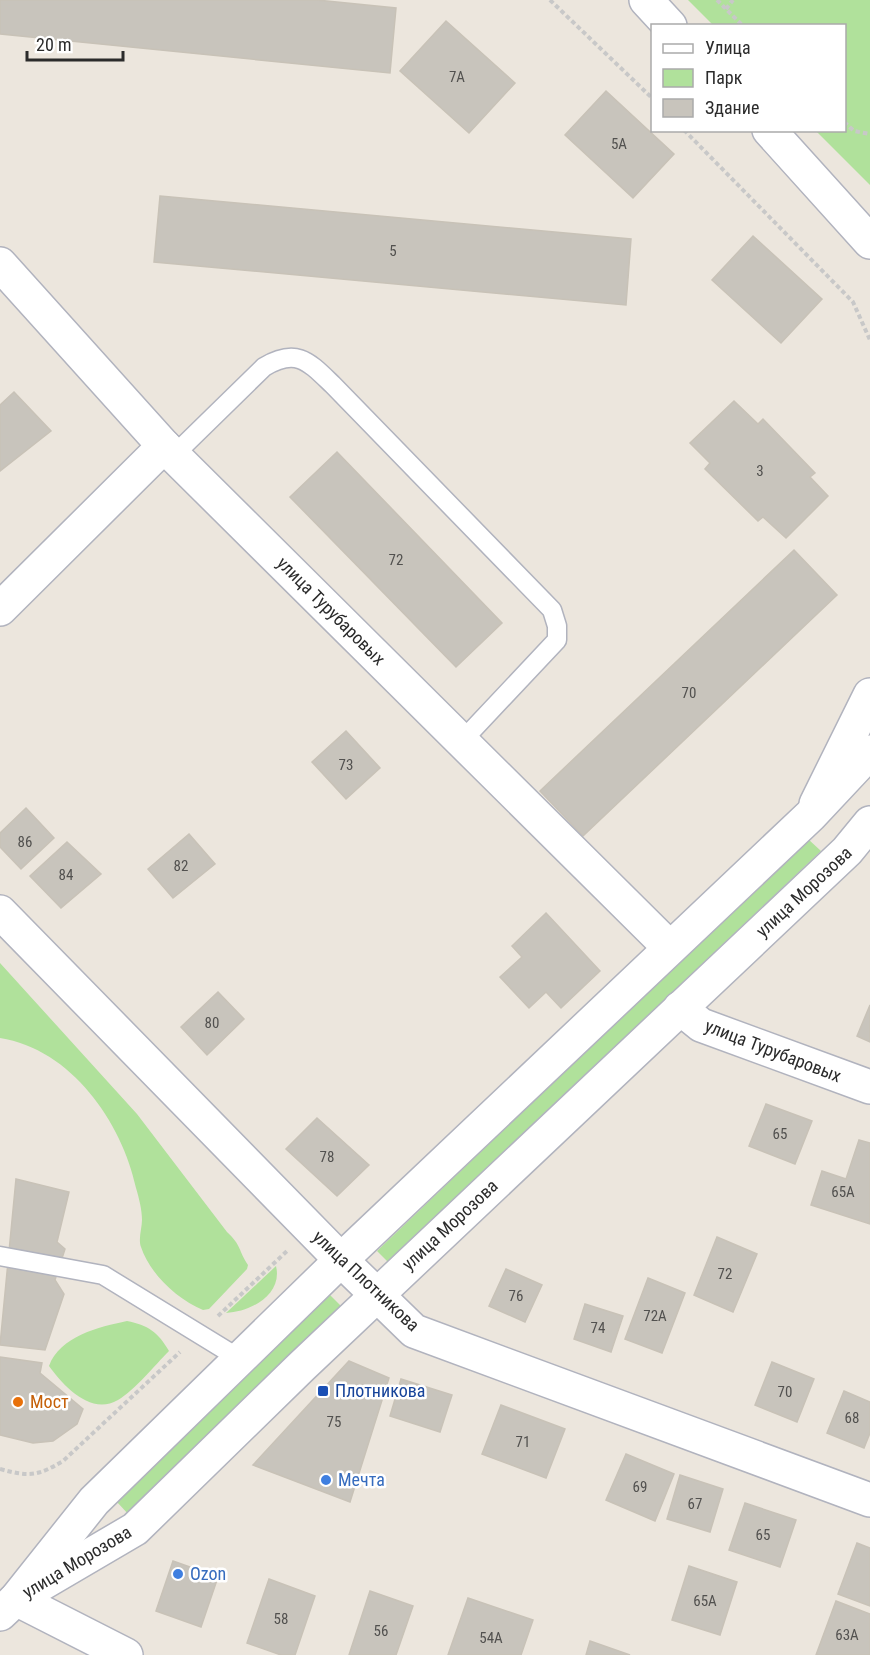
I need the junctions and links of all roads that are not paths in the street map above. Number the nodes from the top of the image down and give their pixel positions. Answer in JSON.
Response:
{"nodes":[{"id":1,"x":646,"y":0,"type":"edge"},
{"id":2,"x":668,"y":24,"type":"edge"},
{"id":3,"x":771,"y":132,"type":"edge"},
{"id":4,"x":870,"y":242,"type":"edge"},
{"id":5,"x":0,"y":264,"type":"edge"},
{"id":6,"x":169,"y":451,"type":"junction"},
{"id":7,"x":0,"y":609,"type":"edge"},
{"id":8,"x":870,"y":695,"type":"edge"},
{"id":9,"x":462,"y":741,"type":"junction"},
{"id":10,"x":870,"y":752,"type":"edge"},
{"id":11,"x":811,"y":815,"type":"junction"},
{"id":12,"x":870,"y":823,"type":"edge"},
{"id":13,"x":858,"y":842,"type":"edge"},
{"id":14,"x":0,"y":912,"type":"edge"},
{"id":15,"x":670,"y":948,"type":"junction"},
{"id":16,"x":680,"y":1008,"type":"junction"},
{"id":17,"x":870,"y":1087,"type":"edge"},
{"id":18,"x":0,"y":1256,"type":"edge"},
{"id":19,"x":341,"y":1260,"type":"junction"},
{"id":20,"x":376,"y":1295,"type":"junction"},
{"id":21,"x":240,"y":1359,"type":"junction"},
{"id":22,"x":870,"y":1500,"type":"edge"},
{"id":23,"x":5,"y":1598,"type":"edge"},
{"id":24,"x":126,"y":1655,"type":"edge"}],
"edges":[{"from":1,"to":2,"type":"street"},
{"from":3,"to":4,"type":"street"},
{"from":5,"to":6,"type":"street","name":"улица Турубаровых"},
{"from":6,"to":7,"type":"street"},
{"from":6,"to":9,"type":"street","name":"улица Турубаровых"},
{"from":6,"to":9,"type":"lane"},
{"from":8,"to":11,"type":"street"},
{"from":9,"to":15,"type":"street","name":"улица Турубаровых"},
{"from":10,"to":11,"type":"street","name":"улица Морозова"},
{"from":11,"to":15,"type":"street","name":"улица Морозова"},
{"from":12,"to":13,"type":"street","name":"улица Морозова"},
{"from":13,"to":16,"type":"street","name":"улица Морозова"},
{"from":14,"to":19,"type":"street","name":"улица Плотникова"},
{"from":15,"to":19,"type":"street","name":"улица Морозова"},
{"from":16,"to":17,"type":"street","name":"улица Турубаровых"},
{"from":16,"to":20,"type":"street","name":"улица Морозова"},
{"from":18,"to":21,"type":"lane"},
{"from":19,"to":20,"type":"street","name":"улица Плотникова"},
{"from":19,"to":21,"type":"street","name":"улица Морозова"},
{"from":20,"to":22,"type":"street","name":"улица Плотникова"},
{"from":20,"to":23,"type":"street","name":"улица Морозова"},
{"from":21,"to":23,"type":"street","name":"улица Морозова"},
{"from":23,"to":24,"type":"street"}]}
